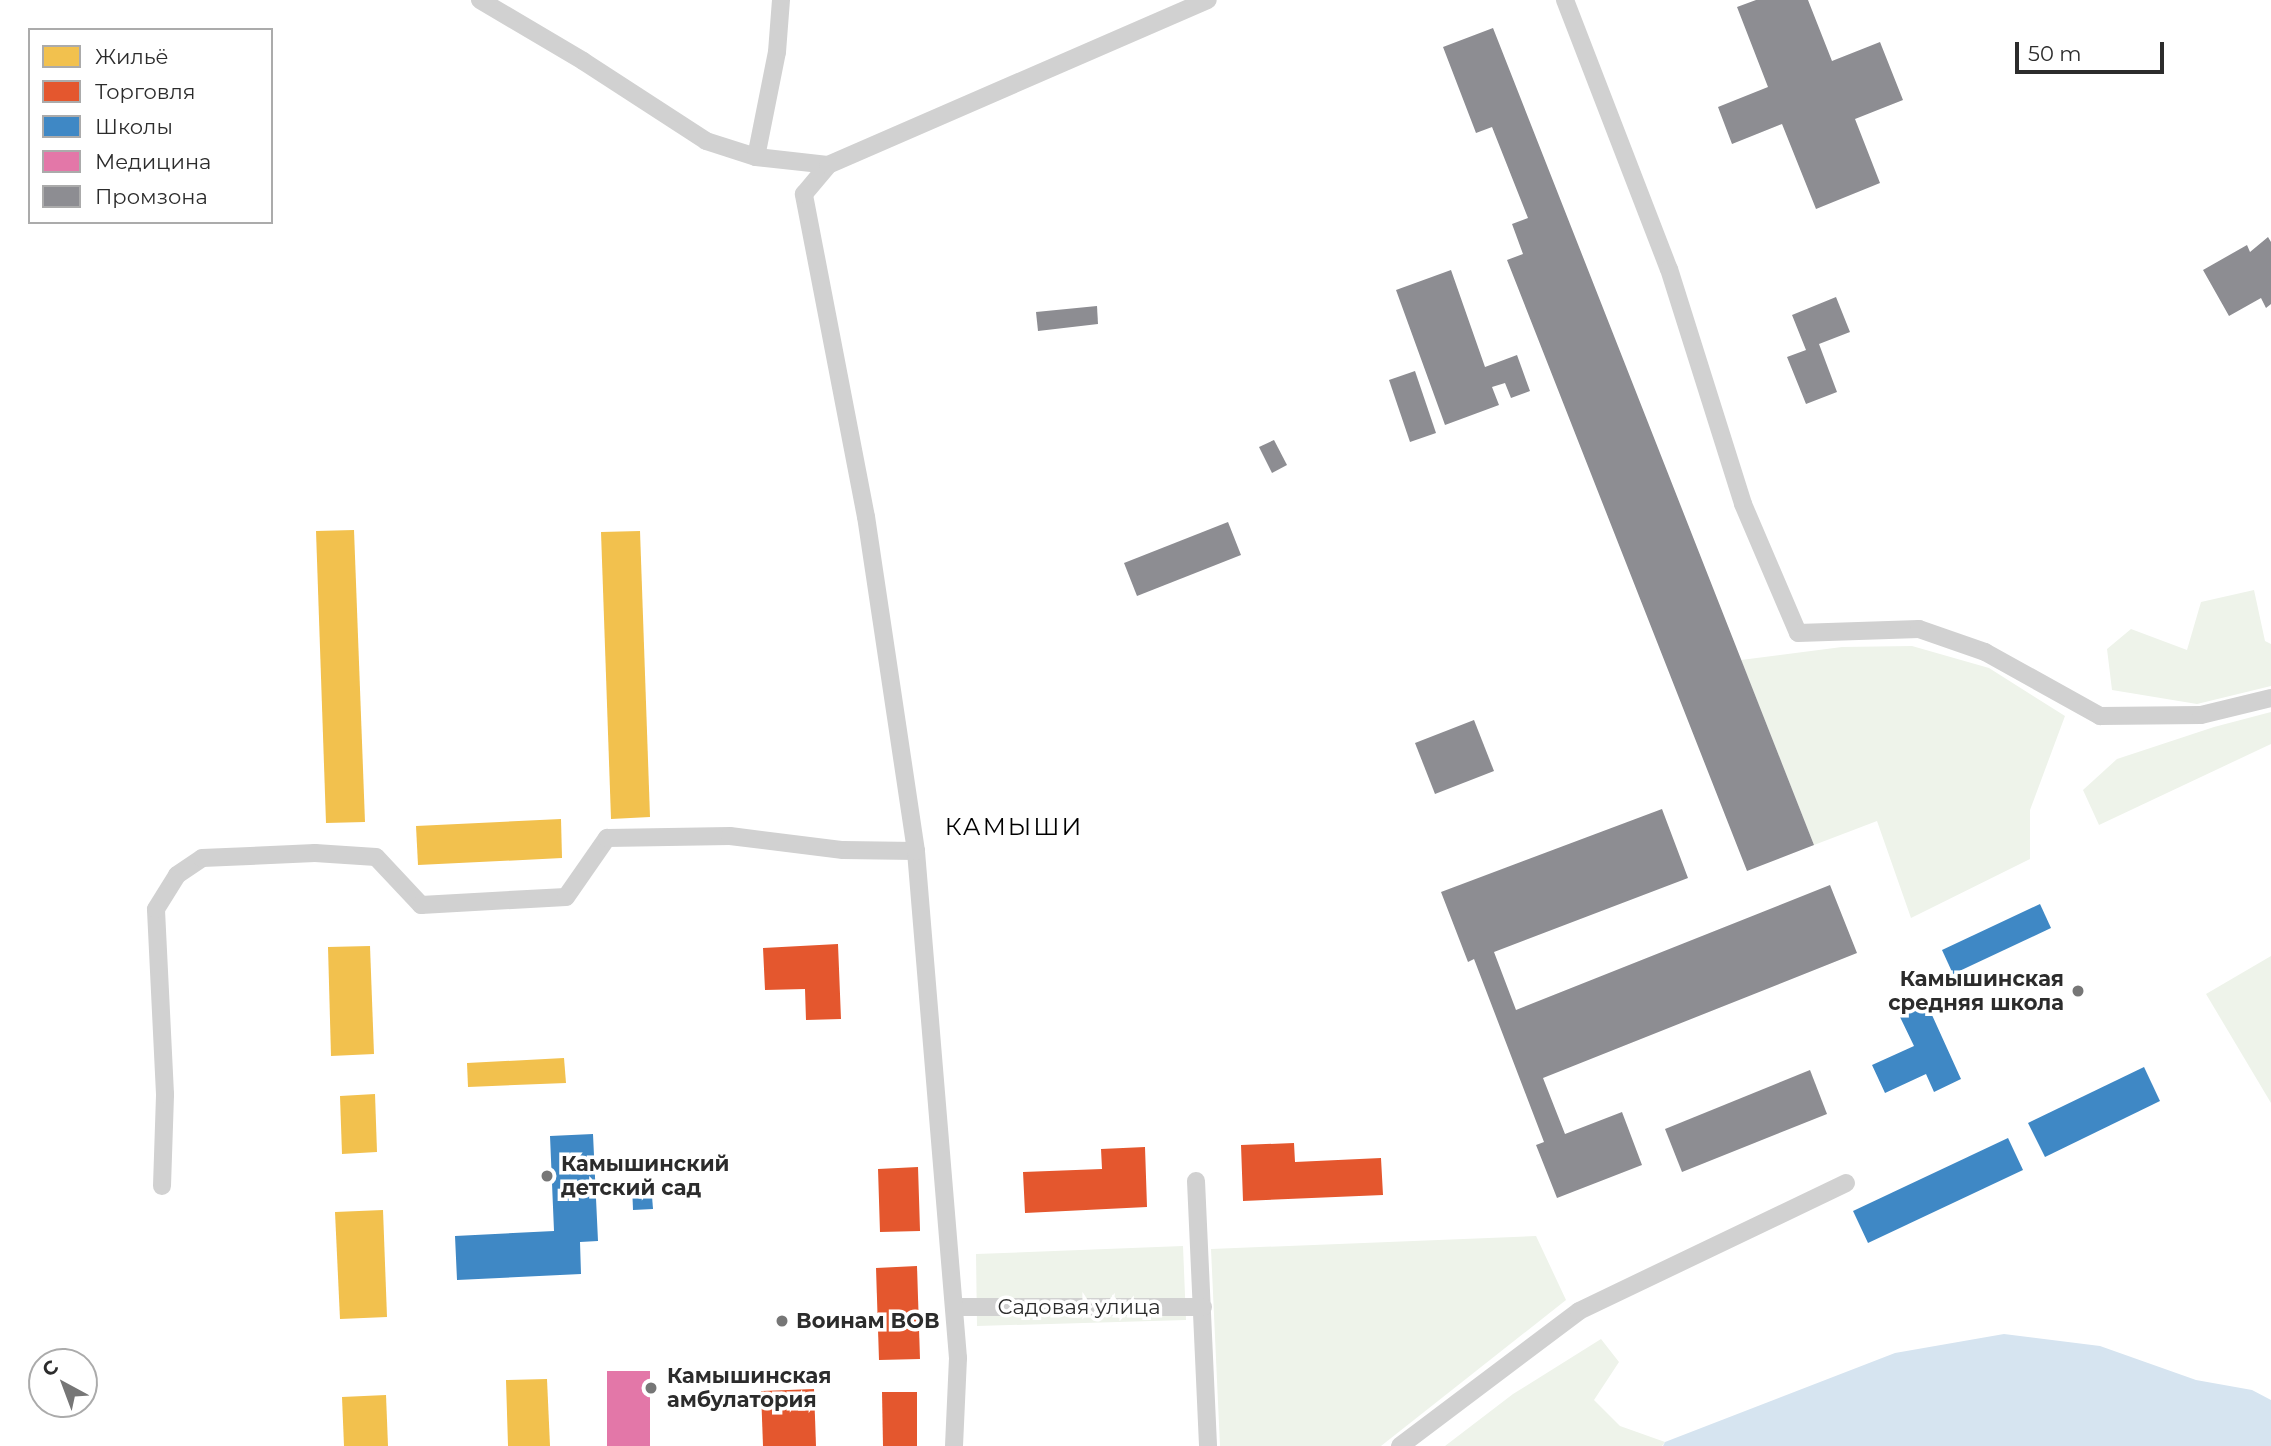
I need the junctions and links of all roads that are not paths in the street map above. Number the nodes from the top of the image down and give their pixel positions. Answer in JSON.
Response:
{"nodes":[{"id":1,"x":480,"y":0,"type":"edge"},
{"id":2,"x":781,"y":0,"type":"edge"},
{"id":3,"x":1208,"y":0,"type":"edge"},
{"id":4,"x":1565,"y":0,"type":"edge"},
{"id":5,"x":756,"y":157,"type":"junction"},
{"id":6,"x":828,"y":164,"type":"junction"},
{"id":7,"x":2271,"y":698,"type":"edge"},
{"id":8,"x":916,"y":851,"type":"junction"},
{"id":9,"x":1196,"y":1181,"type":"dead end"},
{"id":10,"x":1846,"y":1183,"type":"dead end"},
{"id":11,"x":162,"y":1186,"type":"dead end"},
{"id":12,"x":954,"y":1307,"type":"junction"},
{"id":13,"x":1203,"y":1307,"type":"junction"},
{"id":14,"x":954,"y":1446,"type":"edge"},
{"id":15,"x":1209,"y":1446,"type":"edge"},
{"id":16,"x":1400,"y":1446,"type":"edge"}],
"edges":[{"from":1,"to":5,"type":"street"},
{"from":2,"to":5,"type":"street"},
{"from":3,"to":6,"type":"street"},
{"from":4,"to":7,"type":"street"},
{"from":5,"to":6,"type":"street"},
{"from":6,"to":8,"type":"street"},
{"from":8,"to":11,"type":"street"},
{"from":8,"to":12,"type":"street"},
{"from":9,"to":13,"type":"street"},
{"from":10,"to":16,"type":"street"},
{"from":12,"to":13,"type":"street","name":"Садовая улица"},
{"from":12,"to":14,"type":"street"},
{"from":13,"to":15,"type":"street"}]}
